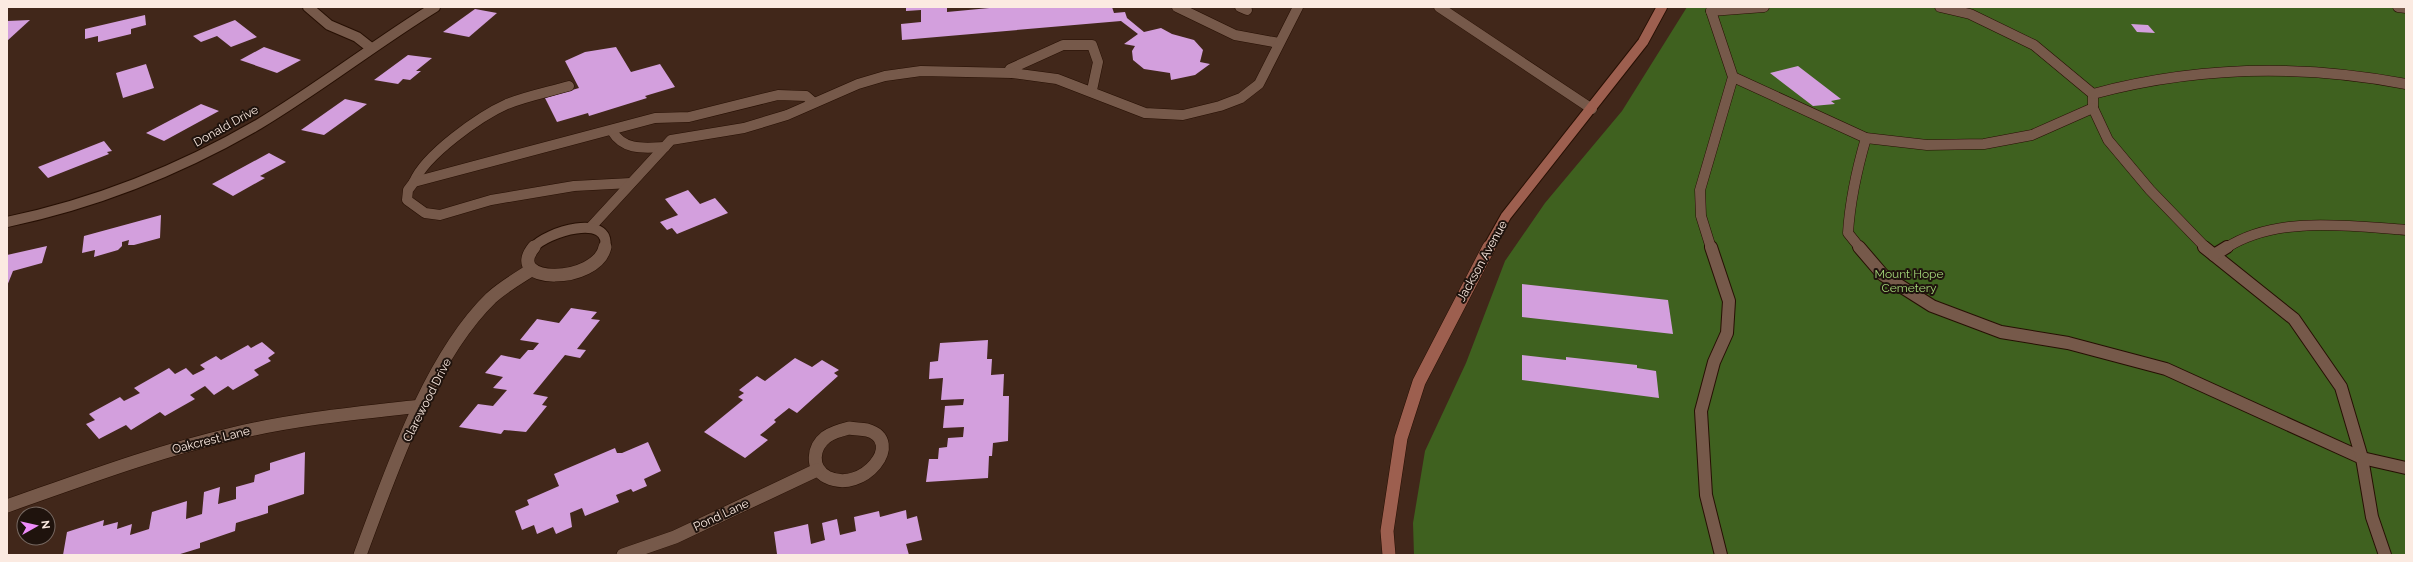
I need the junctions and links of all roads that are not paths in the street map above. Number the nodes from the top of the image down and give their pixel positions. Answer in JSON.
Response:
{"nodes":[{"id":1,"x":308,"y":7,"type":"edge"},
{"id":2,"x":435,"y":7,"type":"edge"},
{"id":3,"x":1177,"y":7,"type":"edge"},
{"id":4,"x":1298,"y":7,"type":"edge"},
{"id":5,"x":1439,"y":7,"type":"edge"},
{"id":6,"x":1662,"y":7,"type":"edge"},
{"id":7,"x":1764,"y":7,"type":"edge"},
{"id":8,"x":1940,"y":7,"type":"edge"},
{"id":9,"x":2398,"y":7,"type":"edge"},
{"id":10,"x":2406,"y":8,"type":"edge"},
{"id":11,"x":1712,"y":9,"type":"edge"},
{"id":12,"x":1279,"y":43,"type":"junction"},
{"id":13,"x":371,"y":48,"type":"junction"},
{"id":14,"x":1012,"y":73,"type":"junction"},
{"id":15,"x":1733,"y":77,"type":"junction"},
{"id":16,"x":2406,"y":84,"type":"edge"},
{"id":17,"x":569,"y":86,"type":"dead end"},
{"id":18,"x":1092,"y":90,"type":"junction"},
{"id":19,"x":2093,"y":94,"type":"junction"},
{"id":20,"x":814,"y":102,"type":"junction"},
{"id":21,"x":2093,"y":108,"type":"junction"},
{"id":22,"x":1592,"y":109,"type":"junction"},
{"id":23,"x":689,"y":117,"type":"junction"},
{"id":24,"x":612,"y":131,"type":"junction"},
{"id":25,"x":695,"y":135,"type":"junction"},
{"id":26,"x":1866,"y":138,"type":"junction"},
{"id":27,"x":665,"y":147,"type":"junction"},
{"id":28,"x":414,"y":182,"type":"junction"},
{"id":29,"x":631,"y":183,"type":"junction"},
{"id":30,"x":7,"y":222,"type":"edge"},
{"id":31,"x":590,"y":228,"type":"junction"},
{"id":32,"x":2406,"y":230,"type":"edge"},
{"id":33,"x":2214,"y":255,"type":"junction"},
{"id":34,"x":531,"y":270,"type":"junction"},
{"id":35,"x":421,"y":406,"type":"junction"},
{"id":36,"x":2362,"y":458,"type":"junction"},
{"id":37,"x":2406,"y":468,"type":"edge"},
{"id":38,"x":817,"y":470,"type":"junction"},
{"id":39,"x":7,"y":506,"type":"edge"},
{"id":40,"x":360,"y":555,"type":"edge"},
{"id":41,"x":623,"y":555,"type":"edge"},
{"id":42,"x":1389,"y":555,"type":"edge"},
{"id":43,"x":1721,"y":555,"type":"edge"},
{"id":44,"x":2385,"y":555,"type":"edge"}],
"edges":[{"from":1,"to":13,"type":"street"},
{"from":2,"to":13,"type":"street","name":"Donald Drive"},
{"from":3,"to":12,"type":"lane"},
{"from":4,"to":12,"type":"lane"},
{"from":5,"to":22,"type":"lane"},
{"from":6,"to":22,"type":"main road","name":"Jackson Avenue"},
{"from":7,"to":11,"type":"lane"},
{"from":8,"to":19,"type":"lane"},
{"from":9,"to":10,"type":"lane"},
{"from":11,"to":15,"type":"lane"},
{"from":12,"to":18,"type":"lane"},
{"from":13,"to":30,"type":"street","name":"Donald Drive"},
{"from":14,"to":18,"type":"lane"},
{"from":14,"to":18,"type":"lane"},
{"from":14,"to":20,"type":"lane"},
{"from":15,"to":26,"type":"lane"},
{"from":15,"to":43,"type":"lane"},
{"from":16,"to":19,"type":"lane"},
{"from":17,"to":28,"type":"lane"},
{"from":19,"to":21,"type":"lane"},
{"from":20,"to":23,"type":"lane"},
{"from":20,"to":25,"type":"lane"},
{"from":21,"to":26,"type":"lane"},
{"from":21,"to":33,"type":"lane"},
{"from":22,"to":42,"type":"main road","name":"Jackson Avenue"},
{"from":23,"to":24,"type":"lane"},
{"from":23,"to":25,"type":"lane"},
{"from":24,"to":27,"type":"lane"},
{"from":24,"to":28,"type":"lane"},
{"from":25,"to":27,"type":"lane"},
{"from":26,"to":36,"type":"lane"},
{"from":27,"to":29,"type":"lane"},
{"from":28,"to":29,"type":"lane"},
{"from":29,"to":31,"type":"lane"},
{"from":31,"to":34,"type":"street"},
{"from":31,"to":34,"type":"street"},
{"from":32,"to":33,"type":"lane"},
{"from":33,"to":36,"type":"lane"},
{"from":34,"to":35,"type":"street","name":"Clarewood Drive"},
{"from":35,"to":39,"type":"street","name":"Oakcrest Lane"},
{"from":35,"to":40,"type":"street","name":"Clarewood Drive"},
{"from":36,"to":37,"type":"lane"},
{"from":36,"to":44,"type":"lane"},
{"from":38,"to":38,"type":"street"},
{"from":38,"to":41,"type":"street","name":"Pond Lane"}]}
